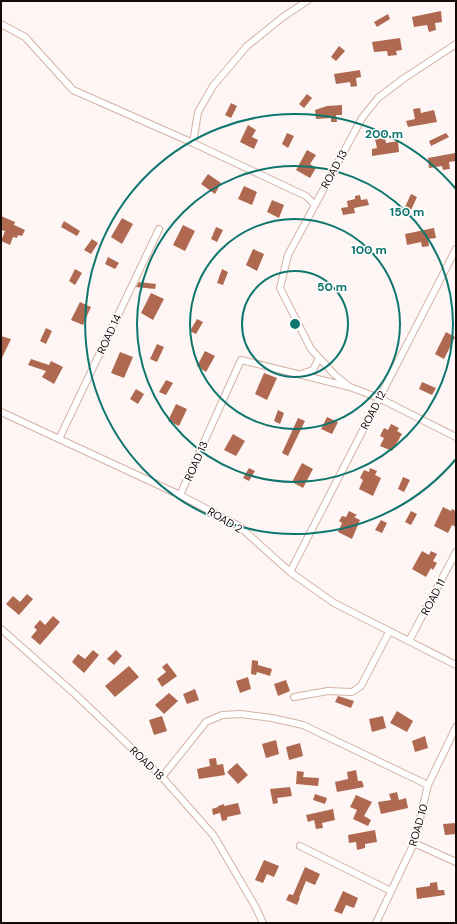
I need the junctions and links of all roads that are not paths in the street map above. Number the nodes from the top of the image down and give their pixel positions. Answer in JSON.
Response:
{"nodes":[{"id":1,"x":307,"y":1,"type":"edge"},
{"id":2,"x":1,"y":24,"type":"edge"},
{"id":3,"x":456,"y":44,"type":"edge"},
{"id":4,"x":193,"y":143,"type":"junction"},
{"id":5,"x":315,"y":205,"type":"junction"},
{"id":6,"x":158,"y":229,"type":"dead end"},
{"id":7,"x":456,"y":249,"type":"edge"},
{"id":8,"x":319,"y":358,"type":"junction"},
{"id":9,"x":301,"y":374,"type":"junction"},
{"id":10,"x":350,"y":387,"type":"junction"},
{"id":11,"x":379,"y":398,"type":"junction"},
{"id":12,"x":1,"y":412,"type":"edge"},
{"id":13,"x":456,"y":437,"type":"edge"},
{"id":14,"x":58,"y":439,"type":"junction"},
{"id":15,"x":180,"y":495,"type":"junction"},
{"id":16,"x":456,"y":552,"type":"edge"},
{"id":17,"x":290,"y":572,"type":"junction"},
{"id":18,"x":1,"y":629,"type":"edge"},
{"id":19,"x":389,"y":632,"type":"junction"},
{"id":20,"x":409,"y":641,"type":"junction"},
{"id":21,"x":456,"y":665,"type":"edge"},
{"id":22,"x":294,"y":697,"type":"dead end"},
{"id":23,"x":456,"y":727,"type":"edge"},
{"id":24,"x":162,"y":777,"type":"junction"},
{"id":25,"x":428,"y":785,"type":"junction"},
{"id":26,"x":414,"y":843,"type":"junction"},
{"id":27,"x":300,"y":846,"type":"dead end"},
{"id":28,"x":456,"y":862,"type":"edge"},
{"id":29,"x":391,"y":891,"type":"junction"},
{"id":30,"x":263,"y":923,"type":"edge"},
{"id":31,"x":376,"y":923,"type":"edge"}],
"edges":[{"from":1,"to":4,"type":"street"},
{"from":2,"to":4,"type":"street"},
{"from":3,"to":5,"type":"street","name":"ROAD 13"},
{"from":4,"to":5,"type":"street"},
{"from":5,"to":8,"type":"street","name":"ROAD 13"},
{"from":6,"to":14,"type":"street","name":"ROAD 14"},
{"from":7,"to":11,"type":"street","name":"ROAD 12"},
{"from":8,"to":9,"type":"street"},
{"from":8,"to":10,"type":"street"},
{"from":9,"to":10,"type":"street"},
{"from":9,"to":15,"type":"street","name":"ROAD 13"},
{"from":10,"to":11,"type":"street"},
{"from":11,"to":13,"type":"street"},
{"from":11,"to":17,"type":"street","name":"ROAD 12"},
{"from":12,"to":14,"type":"street","name":"ROAD 2"},
{"from":14,"to":15,"type":"street","name":"ROAD 2"},
{"from":15,"to":17,"type":"street","name":"ROAD 2"},
{"from":16,"to":20,"type":"street","name":"ROAD 11"},
{"from":17,"to":19,"type":"street","name":"ROAD 2"},
{"from":18,"to":24,"type":"street","name":"ROAD 18"},
{"from":19,"to":20,"type":"street","name":"ROAD 2"},
{"from":19,"to":22,"type":"street"},
{"from":20,"to":21,"type":"street","name":"ROAD 2"},
{"from":23,"to":25,"type":"street","name":"ROAD 10"},
{"from":24,"to":25,"type":"street"},
{"from":24,"to":30,"type":"street","name":"ROAD 18"},
{"from":25,"to":26,"type":"street","name":"ROAD 10"},
{"from":26,"to":28,"type":"street"},
{"from":26,"to":29,"type":"street","name":"ROAD 10"},
{"from":27,"to":29,"type":"street"},
{"from":29,"to":31,"type":"street","name":"ROAD 10"}]}
